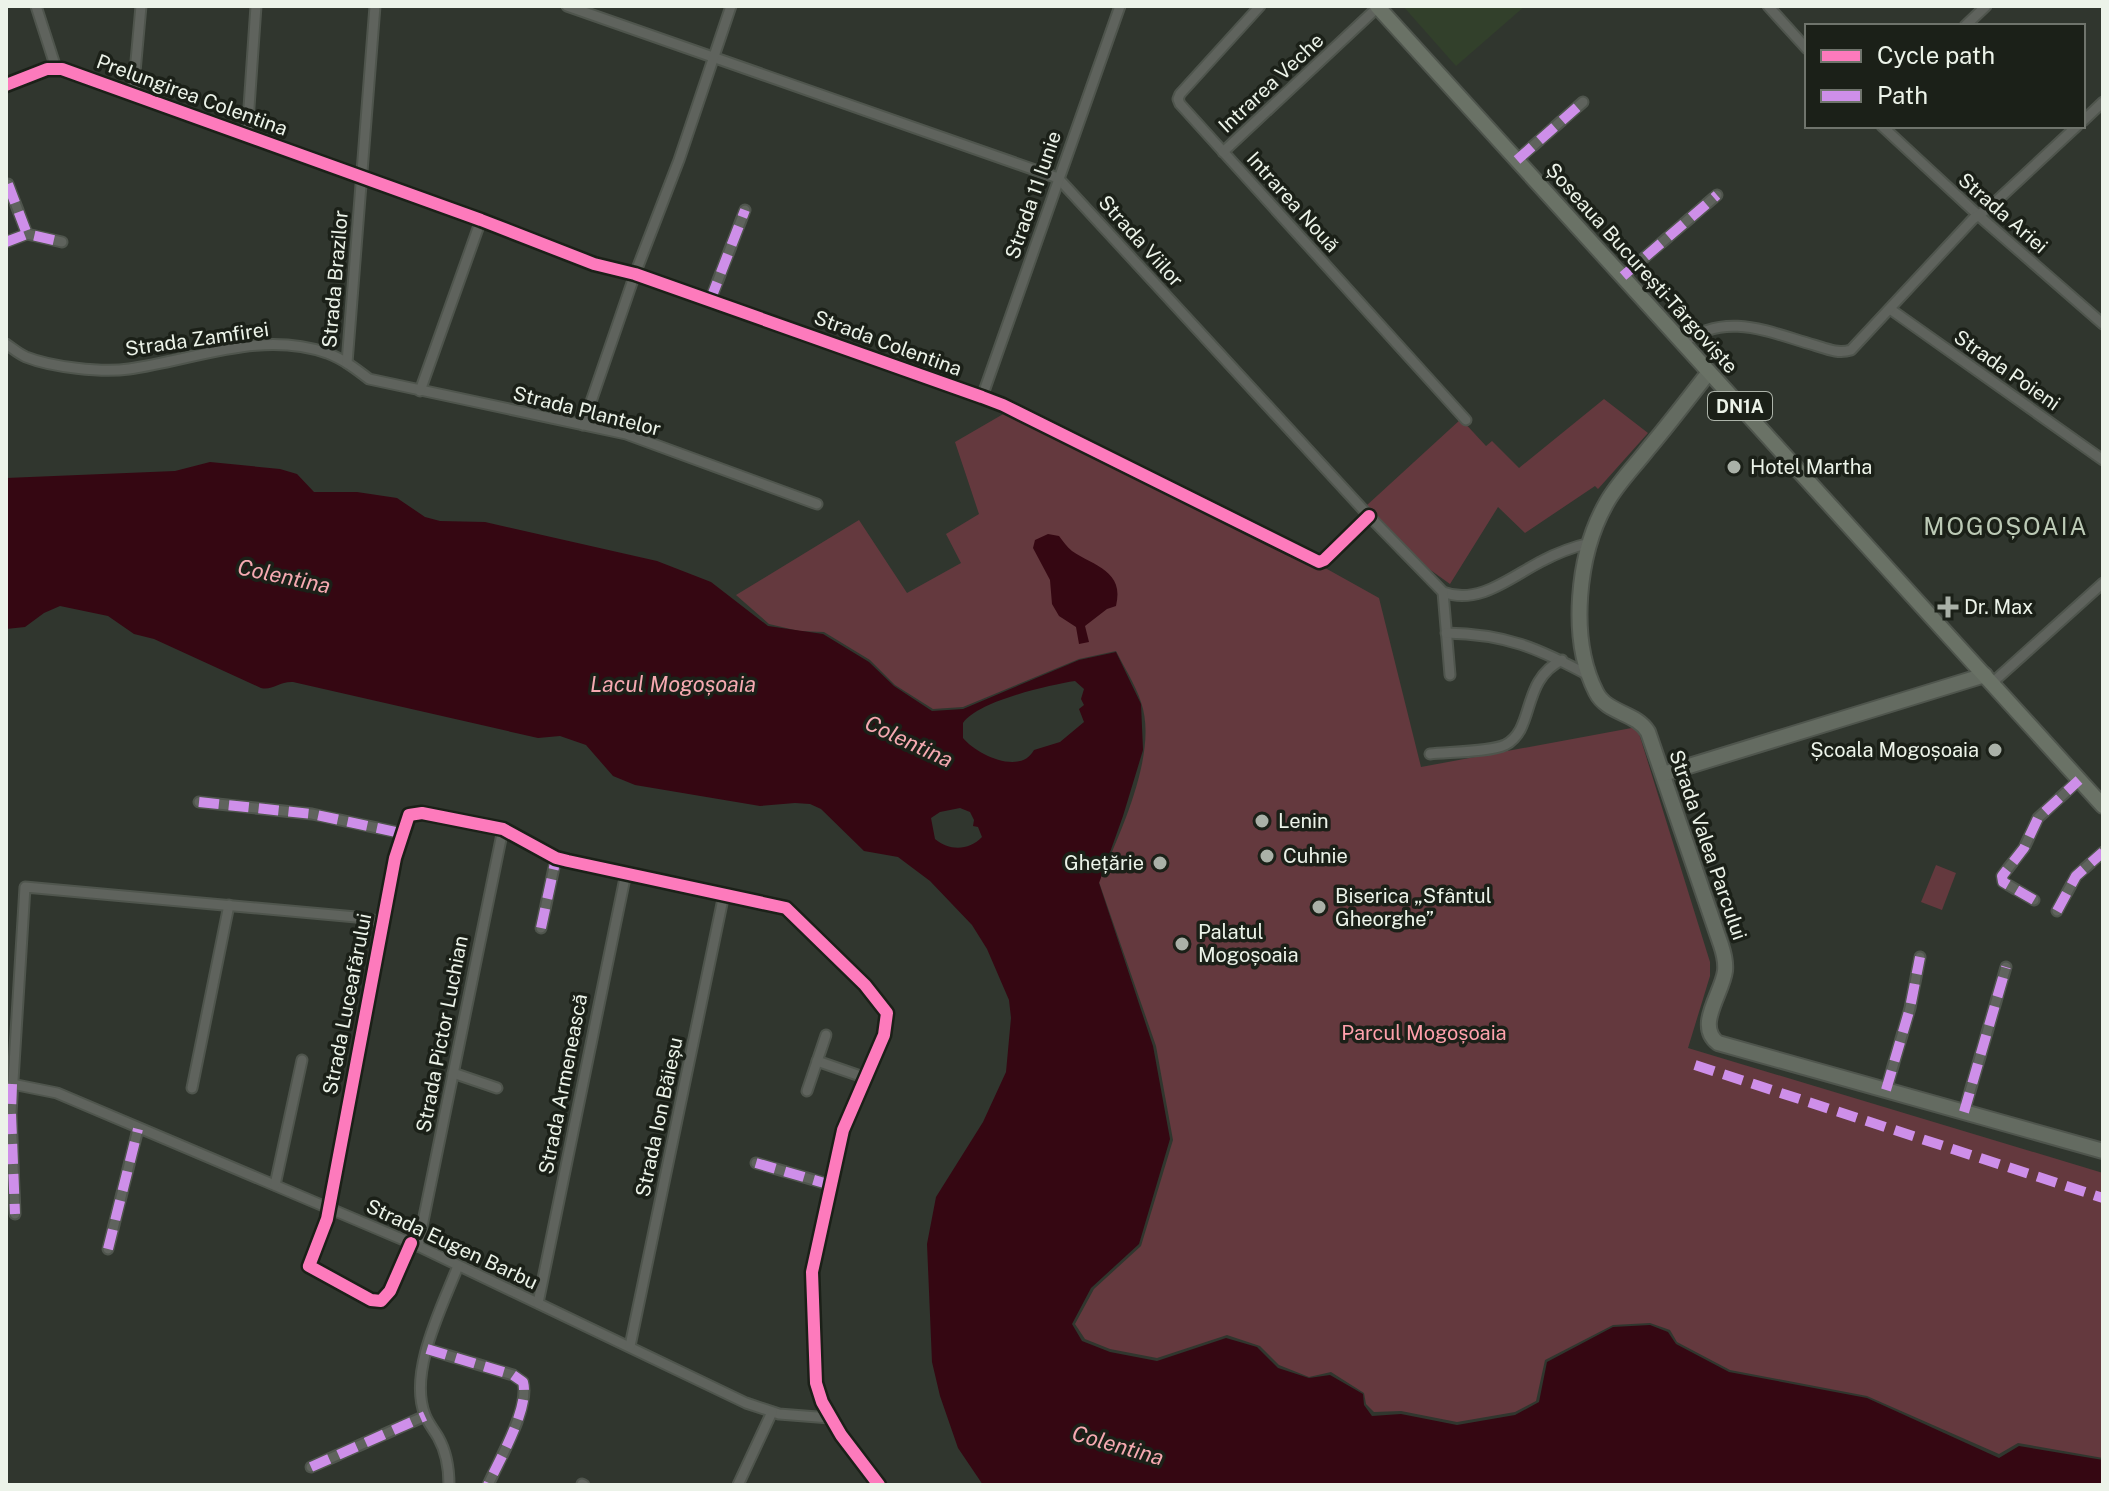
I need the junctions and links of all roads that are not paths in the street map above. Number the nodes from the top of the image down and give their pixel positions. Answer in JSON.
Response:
{"nodes":[{"id":1,"x":36,"y":6,"type":"edge"},
{"id":2,"x":141,"y":6,"type":"edge"},
{"id":3,"x":256,"y":6,"type":"edge"},
{"id":4,"x":375,"y":6,"type":"edge"},
{"id":5,"x":567,"y":6,"type":"edge"},
{"id":6,"x":731,"y":6,"type":"edge"},
{"id":7,"x":1120,"y":6,"type":"edge"},
{"id":8,"x":1259,"y":6,"type":"edge"},
{"id":9,"x":1377,"y":6,"type":"edge"},
{"id":10,"x":1768,"y":6,"type":"edge"},
{"id":11,"x":1986,"y":6,"type":"edge"},
{"id":12,"x":1967,"y":24,"type":"edge"},
{"id":13,"x":1805,"y":47,"type":"edge"},
{"id":14,"x":714,"y":58,"type":"junction"},
{"id":15,"x":56,"y":68,"type":"junction"},
{"id":16,"x":6,"y":85,"type":"edge"},
{"id":17,"x":133,"y":94,"type":"junction"},
{"id":18,"x":1583,"y":102,"type":"dead end"},
{"id":19,"x":2103,"y":102,"type":"edge"},
{"id":20,"x":2085,"y":119,"type":"edge"},
{"id":21,"x":1884,"y":128,"type":"edge"},
{"id":22,"x":2075,"y":128,"type":"edge"},
{"id":23,"x":247,"y":136,"type":"junction"},
{"id":24,"x":1223,"y":152,"type":"junction"},
{"id":25,"x":1517,"y":160,"type":"junction"},
{"id":26,"x":364,"y":177,"type":"junction"},
{"id":27,"x":1058,"y":178,"type":"junction"},
{"id":28,"x":8,"y":184,"type":"edge"},
{"id":29,"x":1717,"y":195,"type":"dead end"},
{"id":30,"x":745,"y":210,"type":"dead end"},
{"id":31,"x":1978,"y":215,"type":"junction"},
{"id":32,"x":481,"y":220,"type":"junction"},
{"id":33,"x":27,"y":234,"type":"junction"},
{"id":34,"x":6,"y":242,"type":"edge"},
{"id":35,"x":62,"y":242,"type":"dead end"},
{"id":36,"x":635,"y":274,"type":"junction"},
{"id":37,"x":1623,"y":276,"type":"junction"},
{"id":38,"x":710,"y":301,"type":"junction"},
{"id":39,"x":1890,"y":309,"type":"junction"},
{"id":40,"x":2103,"y":324,"type":"edge"},
{"id":41,"x":1683,"y":343,"type":"junction"},
{"id":42,"x":6,"y":344,"type":"edge"},
{"id":43,"x":347,"y":363,"type":"junction"},
{"id":44,"x":1709,"y":372,"type":"junction"},
{"id":45,"x":420,"y":391,"type":"junction"},
{"id":46,"x":982,"y":397,"type":"junction"},
{"id":47,"x":1466,"y":420,"type":"dead end"},
{"id":48,"x":583,"y":425,"type":"junction"},
{"id":49,"x":2103,"y":460,"type":"edge"},
{"id":50,"x":817,"y":504,"type":"dead end"},
{"id":51,"x":1369,"y":516,"type":"junction"},
{"id":52,"x":1590,"y":543,"type":"junction"},
{"id":53,"x":2103,"y":583,"type":"edge"},
{"id":54,"x":1443,"y":592,"type":"junction"},
{"id":55,"x":1446,"y":633,"type":"junction"},
{"id":56,"x":1562,"y":660,"type":"junction"},
{"id":57,"x":1450,"y":675,"type":"dead end"},
{"id":58,"x":1590,"y":676,"type":"junction"},
{"id":59,"x":1988,"y":679,"type":"junction"},
{"id":60,"x":1430,"y":754,"type":"dead end"},
{"id":61,"x":1663,"y":774,"type":"junction"},
{"id":62,"x":2079,"y":780,"type":"junction"},
{"id":63,"x":199,"y":802,"type":"dead end"},
{"id":64,"x":2103,"y":806,"type":"edge"},
{"id":65,"x":503,"y":829,"type":"junction"},
{"id":66,"x":401,"y":833,"type":"junction"},
{"id":67,"x":2103,"y":852,"type":"edge"},
{"id":68,"x":556,"y":858,"type":"junction"},
{"id":69,"x":626,"y":873,"type":"junction"},
{"id":70,"x":724,"y":894,"type":"junction"},
{"id":71,"x":2034,"y":900,"type":"dead end"},
{"id":72,"x":229,"y":905,"type":"junction"},
{"id":73,"x":2057,"y":911,"type":"dead end"},
{"id":74,"x":383,"y":922,"type":"junction"},
{"id":75,"x":541,"y":928,"type":"dead end"},
{"id":76,"x":1920,"y":957,"type":"dead end"},
{"id":77,"x":2006,"y":967,"type":"dead end"},
{"id":78,"x":826,"y":1035,"type":"dead end"},
{"id":79,"x":302,"y":1060,"type":"dead end"},
{"id":80,"x":817,"y":1061,"type":"junction"},
{"id":81,"x":453,"y":1073,"type":"junction"},
{"id":82,"x":866,"y":1078,"type":"junction"},
{"id":83,"x":12,"y":1084,"type":"junction"},
{"id":84,"x":192,"y":1088,"type":"dead end"},
{"id":85,"x":497,"y":1088,"type":"dead end"},
{"id":86,"x":1886,"y":1090,"type":"junction"},
{"id":87,"x":807,"y":1091,"type":"dead end"},
{"id":88,"x":1964,"y":1112,"type":"junction"},
{"id":89,"x":138,"y":1129,"type":"junction"},
{"id":90,"x":2103,"y":1151,"type":"edge"},
{"id":91,"x":756,"y":1163,"type":"dead end"},
{"id":92,"x":275,"y":1185,"type":"junction"},
{"id":93,"x":831,"y":1185,"type":"junction"},
{"id":94,"x":328,"y":1207,"type":"junction"},
{"id":95,"x":15,"y":1214,"type":"dead end"},
{"id":96,"x":414,"y":1244,"type":"junction"},
{"id":97,"x":108,"y":1249,"type":"dead end"},
{"id":98,"x":458,"y":1266,"type":"junction"},
{"id":99,"x":538,"y":1303,"type":"junction"},
{"id":100,"x":630,"y":1346,"type":"junction"},
{"id":101,"x":427,"y":1349,"type":"junction"},
{"id":102,"x":772,"y":1412,"type":"junction"},
{"id":103,"x":425,"y":1416,"type":"junction"},
{"id":104,"x":830,"y":1418,"type":"junction"},
{"id":105,"x":311,"y":1467,"type":"dead end"},
{"id":106,"x":449,"y":1485,"type":"edge"},
{"id":107,"x":488,"y":1485,"type":"edge"},
{"id":108,"x":738,"y":1485,"type":"edge"},
{"id":109,"x":879,"y":1485,"type":"edge"}],
"edges":[{"from":1,"to":15,"type":"street"},
{"from":2,"to":17,"type":"street"},
{"from":3,"to":23,"type":"street"},
{"from":4,"to":26,"type":"street","name":"Strada Brazilor"},
{"from":5,"to":14,"type":"street","name":"Strada Viilor"},
{"from":6,"to":14,"type":"street"},
{"from":7,"to":27,"type":"street","name":"Strada 11 Iunie"},
{"from":8,"to":24,"type":"street","name":"Intrarea Nouă"},
{"from":9,"to":24,"type":"street","name":"Intrarea Veche"},
{"from":9,"to":25,"type":"main road","name":"Șoseaua București-Târgoviște","number":"DN1A"},
{"from":10,"to":13,"type":"street"},
{"from":11,"to":12,"type":"street"},
{"from":14,"to":27,"type":"street","name":"Strada Viilor"},
{"from":14,"to":36,"type":"street"},
{"from":15,"to":16,"type":"street"},
{"from":15,"to":17,"type":"street","name":"Prelungirea Colentina"},
{"from":17,"to":23,"type":"street","name":"Prelungirea Colentina"},
{"from":18,"to":25,"type":"street"},
{"from":19,"to":20,"type":"street"},
{"from":21,"to":31,"type":"street","name":"Strada Ariei"},
{"from":22,"to":31,"type":"street"},
{"from":23,"to":26,"type":"street","name":"Prelungirea Colentina"},
{"from":24,"to":47,"type":"street","name":"Intrarea Nouă"},
{"from":25,"to":37,"type":"main road","name":"Șoseaua București-Târgoviște","number":"DN1A"},
{"from":26,"to":32,"type":"street","name":"Strada Colentina"},
{"from":26,"to":43,"type":"street","name":"Strada Brazilor"},
{"from":27,"to":46,"type":"street","name":"Strada 11 Iunie"},
{"from":27,"to":51,"type":"street","name":"Strada Viilor"},
{"from":28,"to":33,"type":"street"},
{"from":29,"to":37,"type":"street"},
{"from":30,"to":38,"type":"street"},
{"from":31,"to":39,"type":"street"},
{"from":31,"to":40,"type":"street","name":"Strada Ariei"},
{"from":32,"to":36,"type":"street","name":"Strada Colentina"},
{"from":32,"to":45,"type":"street"},
{"from":33,"to":34,"type":"street"},
{"from":33,"to":35,"type":"street"},
{"from":36,"to":38,"type":"street","name":"Strada Colentina"},
{"from":36,"to":48,"type":"street"},
{"from":37,"to":41,"type":"main road","name":"Șoseaua București-Târgoviște","number":"DN1A"},
{"from":38,"to":46,"type":"street","name":"Strada Colentina"},
{"from":39,"to":41,"type":"street"},
{"from":39,"to":49,"type":"street","name":"Strada Poieni"},
{"from":41,"to":44,"type":"main road","name":"Șoseaua București-Târgoviște","number":"DN1A"},
{"from":42,"to":43,"type":"street","name":"Strada Zamfirei"},
{"from":43,"to":45,"type":"street","name":"Strada Plantelor"},
{"from":44,"to":52,"type":"street","name":"Strada Valea Parcului"},
{"from":44,"to":59,"type":"main road","name":"Șoseaua București-Târgoviște","number":"DN1A"},
{"from":45,"to":48,"type":"street","name":"Strada Plantelor"},
{"from":46,"to":51,"type":"street","name":"Strada Colentina"},
{"from":48,"to":50,"type":"street","name":"Strada Plantelor"},
{"from":51,"to":54,"type":"street","name":"Strada Viilor"},
{"from":52,"to":54,"type":"street"},
{"from":52,"to":58,"type":"street","name":"Strada Valea Parcului"},
{"from":53,"to":59,"type":"street"},
{"from":54,"to":55,"type":"street"},
{"from":55,"to":56,"type":"street"},
{"from":55,"to":57,"type":"street"},
{"from":56,"to":58,"type":"street"},
{"from":56,"to":60,"type":"street"},
{"from":58,"to":61,"type":"street","name":"Strada Valea Parcului"},
{"from":59,"to":61,"type":"street"},
{"from":59,"to":62,"type":"main road","name":"Șoseaua București-Târgoviște","number":"DN1A"},
{"from":61,"to":86,"type":"street","name":"Strada Valea Parcului"},
{"from":62,"to":64,"type":"main road","name":"Șoseaua București-Târgoviște","number":"DN1A"},
{"from":62,"to":71,"type":"street"},
{"from":63,"to":66,"type":"street"},
{"from":65,"to":66,"type":"street","name":"Strada Luceafărului"},
{"from":65,"to":68,"type":"street"},
{"from":65,"to":81,"type":"street","name":"Strada Pictor Luchian"},
{"from":66,"to":74,"type":"street","name":"Strada Luceafărului"},
{"from":67,"to":73,"type":"street"},
{"from":68,"to":69,"type":"street"},
{"from":68,"to":75,"type":"street"},
{"from":69,"to":70,"type":"street"},
{"from":69,"to":99,"type":"street","name":"Strada Armenească"},
{"from":70,"to":82,"type":"street"},
{"from":70,"to":100,"type":"street","name":"Strada Ion Băieșu"},
{"from":72,"to":74,"type":"street"},
{"from":72,"to":83,"type":"street"},
{"from":72,"to":84,"type":"street"},
{"from":74,"to":94,"type":"street","name":"Strada Luceafărului"},
{"from":76,"to":86,"type":"street"},
{"from":77,"to":88,"type":"street"},
{"from":78,"to":80,"type":"street"},
{"from":79,"to":92,"type":"street"},
{"from":80,"to":82,"type":"street"},
{"from":80,"to":87,"type":"street"},
{"from":81,"to":85,"type":"street"},
{"from":81,"to":96,"type":"street","name":"Strada Pictor Luchian"},
{"from":82,"to":93,"type":"street"},
{"from":83,"to":89,"type":"street","name":"Strada Eugen Barbu"},
{"from":83,"to":95,"type":"street"},
{"from":86,"to":88,"type":"street","name":"Strada Valea Parcului"},
{"from":88,"to":90,"type":"street","name":"Strada Valea Parcului"},
{"from":89,"to":92,"type":"street","name":"Strada Eugen Barbu"},
{"from":89,"to":97,"type":"street"},
{"from":91,"to":93,"type":"street"},
{"from":92,"to":94,"type":"street","name":"Strada Eugen Barbu"},
{"from":93,"to":104,"type":"street"},
{"from":94,"to":96,"type":"street","name":"Strada Eugen Barbu"},
{"from":94,"to":96,"type":"street","name":"Strada Luceafărului"},
{"from":96,"to":98,"type":"street","name":"Strada Eugen Barbu"},
{"from":98,"to":99,"type":"street","name":"Strada Eugen Barbu"},
{"from":98,"to":101,"type":"street"},
{"from":99,"to":100,"type":"street","name":"Strada Eugen Barbu"},
{"from":100,"to":102,"type":"street","name":"Strada Eugen Barbu"},
{"from":101,"to":103,"type":"street"},
{"from":101,"to":107,"type":"street"},
{"from":102,"to":104,"type":"street","name":"Strada Eugen Barbu"},
{"from":102,"to":108,"type":"street"},
{"from":103,"to":105,"type":"street"},
{"from":103,"to":106,"type":"street"},
{"from":104,"to":109,"type":"street"}]}
